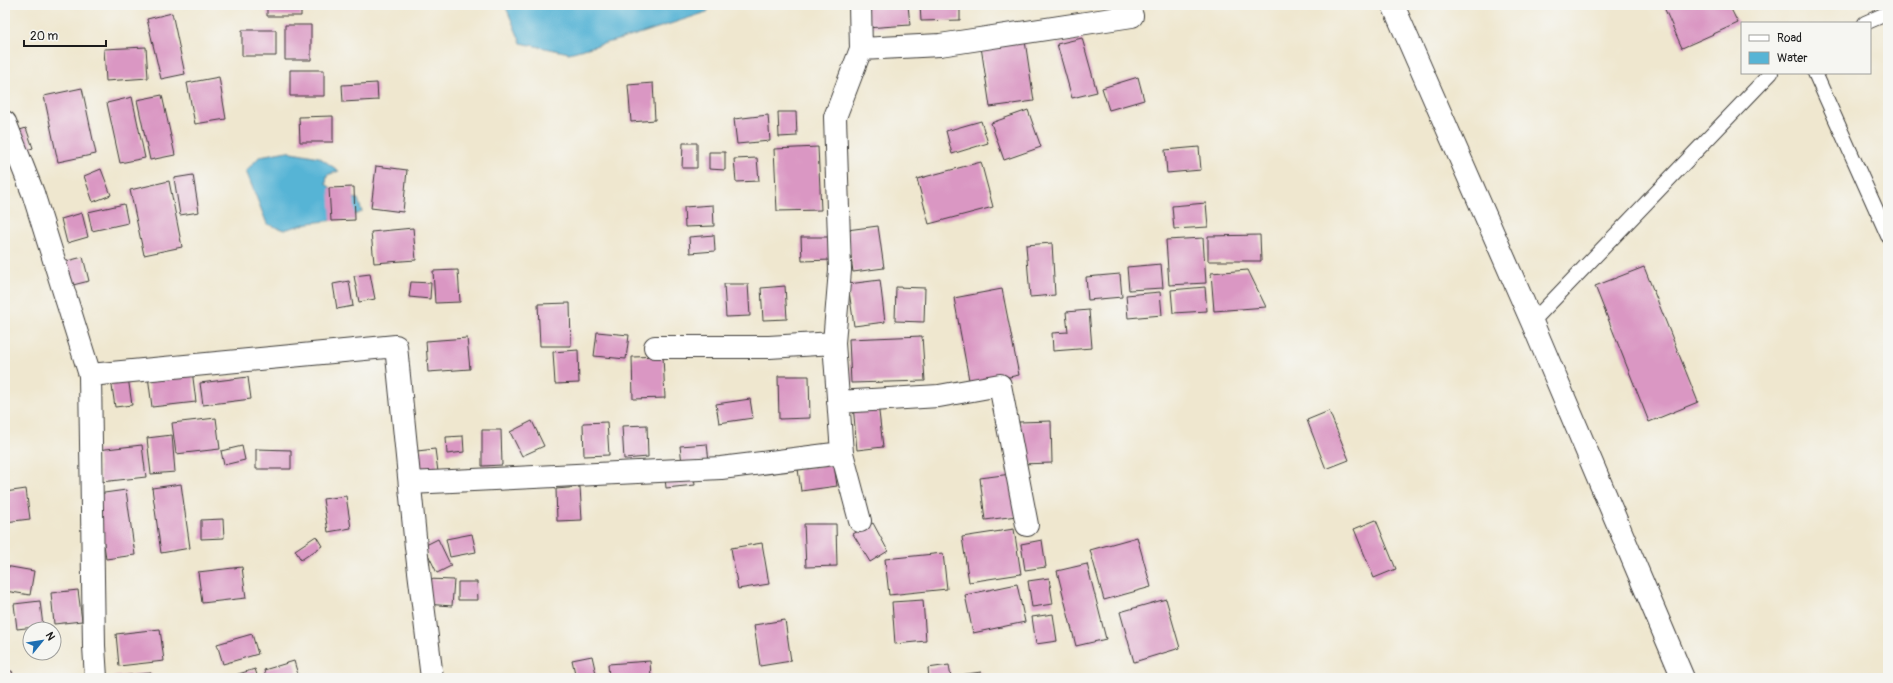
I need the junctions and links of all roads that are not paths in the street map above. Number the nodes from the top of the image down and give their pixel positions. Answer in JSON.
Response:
{"nodes":[{"id":1,"x":860,"y":5,"type":"edge"},
{"id":2,"x":1393,"y":5,"type":"edge"},
{"id":3,"x":1888,"y":13,"type":"edge"},
{"id":4,"x":1132,"y":16,"type":"dead end"},
{"id":5,"x":1867,"y":22,"type":"edge"},
{"id":6,"x":861,"y":49,"type":"junction"},
{"id":7,"x":1770,"y":74,"type":"edge"},
{"id":8,"x":1815,"y":74,"type":"edge"},
{"id":9,"x":5,"y":122,"type":"edge"},
{"id":10,"x":1888,"y":236,"type":"edge"},
{"id":11,"x":1532,"y":322,"type":"junction"},
{"id":12,"x":834,"y":343,"type":"junction"},
{"id":13,"x":655,"y":347,"type":"dead end"},
{"id":14,"x":90,"y":375,"type":"junction"},
{"id":15,"x":838,"y":402,"type":"junction"},
{"id":16,"x":842,"y":453,"type":"junction"},
{"id":17,"x":410,"y":484,"type":"junction"},
{"id":18,"x":860,"y":521,"type":"dead end"},
{"id":19,"x":1027,"y":524,"type":"dead end"},
{"id":20,"x":96,"y":678,"type":"edge"},
{"id":21,"x":432,"y":678,"type":"edge"},
{"id":22,"x":1683,"y":678,"type":"edge"}],
"edges":[{"from":1,"to":6,"type":"street"},
{"from":2,"to":11,"type":"street"},
{"from":3,"to":5,"type":"lane"},
{"from":4,"to":6,"type":"street"},
{"from":6,"to":12,"type":"street"},
{"from":7,"to":11,"type":"lane"},
{"from":8,"to":10,"type":"lane"},
{"from":9,"to":14,"type":"street"},
{"from":11,"to":22,"type":"street"},
{"from":12,"to":13,"type":"street"},
{"from":12,"to":15,"type":"street"},
{"from":14,"to":17,"type":"street"},
{"from":14,"to":20,"type":"street"},
{"from":15,"to":16,"type":"street"},
{"from":15,"to":19,"type":"street"},
{"from":16,"to":17,"type":"street"},
{"from":16,"to":18,"type":"street"},
{"from":17,"to":21,"type":"street"}]}
